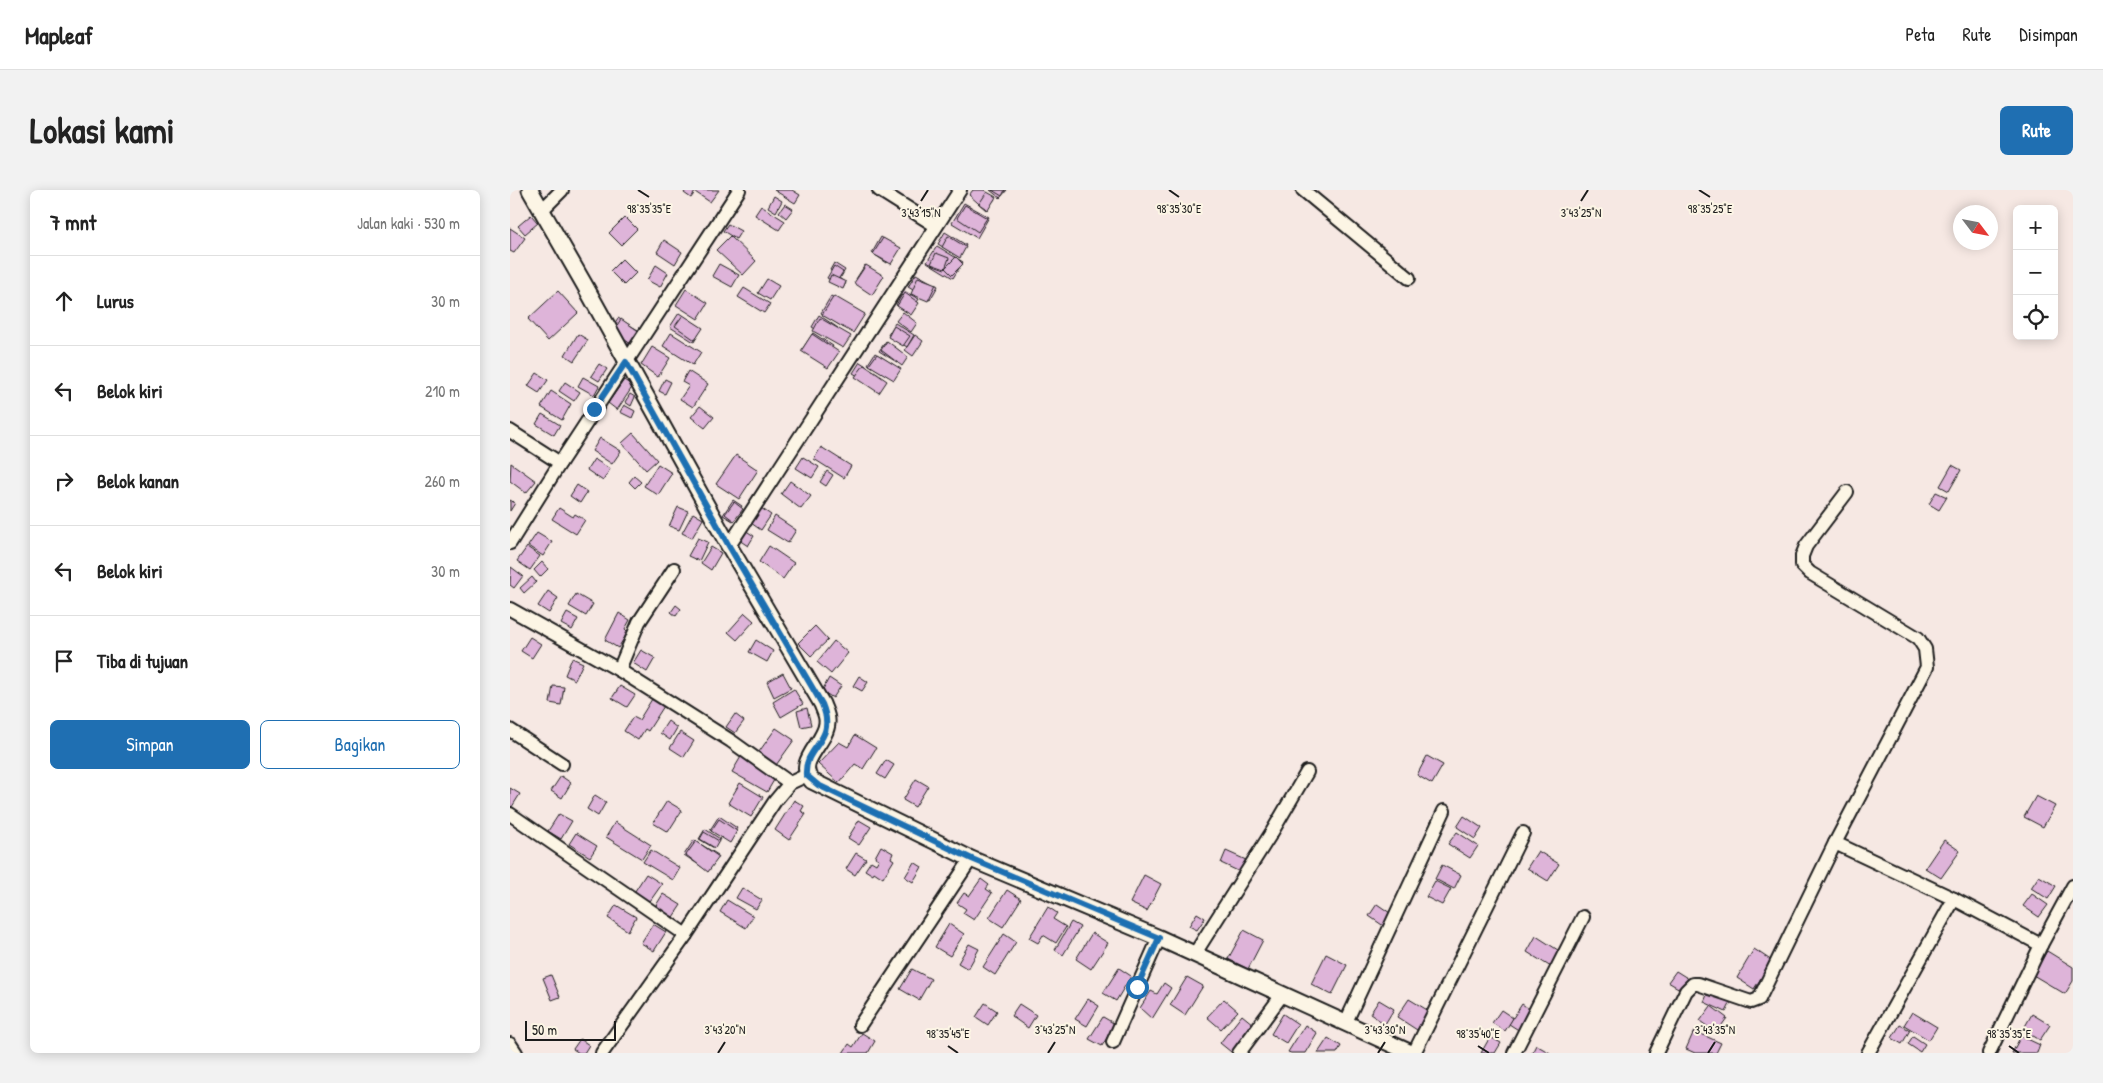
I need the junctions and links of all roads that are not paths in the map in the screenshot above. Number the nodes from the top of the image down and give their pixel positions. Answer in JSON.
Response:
{"nodes":[{"id":1,"x":530,"y":190,"type":"edge"},
{"id":2,"x":562,"y":190,"type":"edge"},
{"id":3,"x":739,"y":190,"type":"edge"},
{"id":4,"x":879,"y":190,"type":"edge"},
{"id":5,"x":960,"y":190,"type":"edge"},
{"id":6,"x":1303,"y":190,"type":"edge"},
{"id":7,"x":542,"y":210,"type":"junction"},
{"id":8,"x":936,"y":226,"type":"junction"},
{"id":9,"x":1409,"y":278,"type":"dead end"},
{"id":10,"x":626,"y":362,"type":"junction"},
{"id":11,"x":510,"y":431,"type":"edge"},
{"id":12,"x":560,"y":463,"type":"junction"},
{"id":13,"x":1847,"y":492,"type":"dead end"},
{"id":14,"x":510,"y":543,"type":"edge"},
{"id":15,"x":729,"y":546,"type":"junction"},
{"id":16,"x":674,"y":569,"type":"dead end"},
{"id":17,"x":510,"y":610,"type":"edge"},
{"id":18,"x":619,"y":670,"type":"junction"},
{"id":19,"x":510,"y":730,"type":"edge"},
{"id":20,"x":562,"y":764,"type":"dead end"},
{"id":21,"x":1307,"y":772,"type":"dead end"},
{"id":22,"x":806,"y":775,"type":"junction"},
{"id":23,"x":790,"y":784,"type":"junction"},
{"id":24,"x":1444,"y":811,"type":"dead end"},
{"id":25,"x":510,"y":814,"type":"edge"},
{"id":26,"x":1522,"y":833,"type":"dead end"},
{"id":27,"x":1836,"y":843,"type":"junction"},
{"id":28,"x":972,"y":859,"type":"junction"},
{"id":29,"x":2073,"y":886,"type":"edge"},
{"id":30,"x":1954,"y":898,"type":"junction"},
{"id":31,"x":1583,"y":917,"type":"dead end"},
{"id":32,"x":686,"y":936,"type":"junction"},
{"id":33,"x":1159,"y":938,"type":"junction"},
{"id":34,"x":2041,"y":945,"type":"junction"},
{"id":35,"x":1194,"y":955,"type":"junction"},
{"id":36,"x":1282,"y":995,"type":"junction"},
{"id":37,"x":1346,"y":1022,"type":"junction"},
{"id":38,"x":860,"y":1025,"type":"dead end"},
{"id":39,"x":1113,"y":1042,"type":"dead end"},
{"id":40,"x":510,"y":1044,"type":"edge"},
{"id":41,"x":516,"y":1053,"type":"edge"},
{"id":42,"x":602,"y":1053,"type":"edge"},
{"id":43,"x":1239,"y":1053,"type":"edge"},
{"id":44,"x":1412,"y":1053,"type":"edge"},
{"id":45,"x":1514,"y":1053,"type":"edge"},
{"id":46,"x":1656,"y":1053,"type":"edge"},
{"id":47,"x":1868,"y":1053,"type":"edge"},
{"id":48,"x":1989,"y":1053,"type":"edge"}],
"edges":[{"from":1,"to":7,"type":"street"},
{"from":2,"to":7,"type":"street"},
{"from":3,"to":10,"type":"street"},
{"from":4,"to":8,"type":"street"},
{"from":5,"to":8,"type":"street"},
{"from":6,"to":9,"type":"street"},
{"from":7,"to":10,"type":"street"},
{"from":8,"to":15,"type":"street"},
{"from":10,"to":12,"type":"street"},
{"from":10,"to":15,"type":"street"},
{"from":11,"to":12,"type":"street"},
{"from":12,"to":14,"type":"street"},
{"from":13,"to":27,"type":"street"},
{"from":15,"to":22,"type":"street"},
{"from":16,"to":18,"type":"street"},
{"from":17,"to":18,"type":"street"},
{"from":18,"to":23,"type":"street"},
{"from":19,"to":20,"type":"street"},
{"from":21,"to":35,"type":"street"},
{"from":22,"to":23,"type":"street"},
{"from":22,"to":28,"type":"street"},
{"from":23,"to":32,"type":"street"},
{"from":24,"to":37,"type":"street"},
{"from":25,"to":32,"type":"street"},
{"from":26,"to":44,"type":"street"},
{"from":27,"to":30,"type":"street"},
{"from":27,"to":46,"type":"street"},
{"from":28,"to":33,"type":"street"},
{"from":28,"to":38,"type":"street"},
{"from":29,"to":34,"type":"street"},
{"from":30,"to":34,"type":"street"},
{"from":30,"to":47,"type":"street"},
{"from":31,"to":45,"type":"street"},
{"from":32,"to":42,"type":"street"},
{"from":33,"to":35,"type":"street"},
{"from":33,"to":39,"type":"street"},
{"from":34,"to":48,"type":"street"},
{"from":35,"to":36,"type":"street"},
{"from":36,"to":37,"type":"street"},
{"from":36,"to":43,"type":"street"},
{"from":37,"to":44,"type":"street"},
{"from":40,"to":41,"type":"street"}]}
